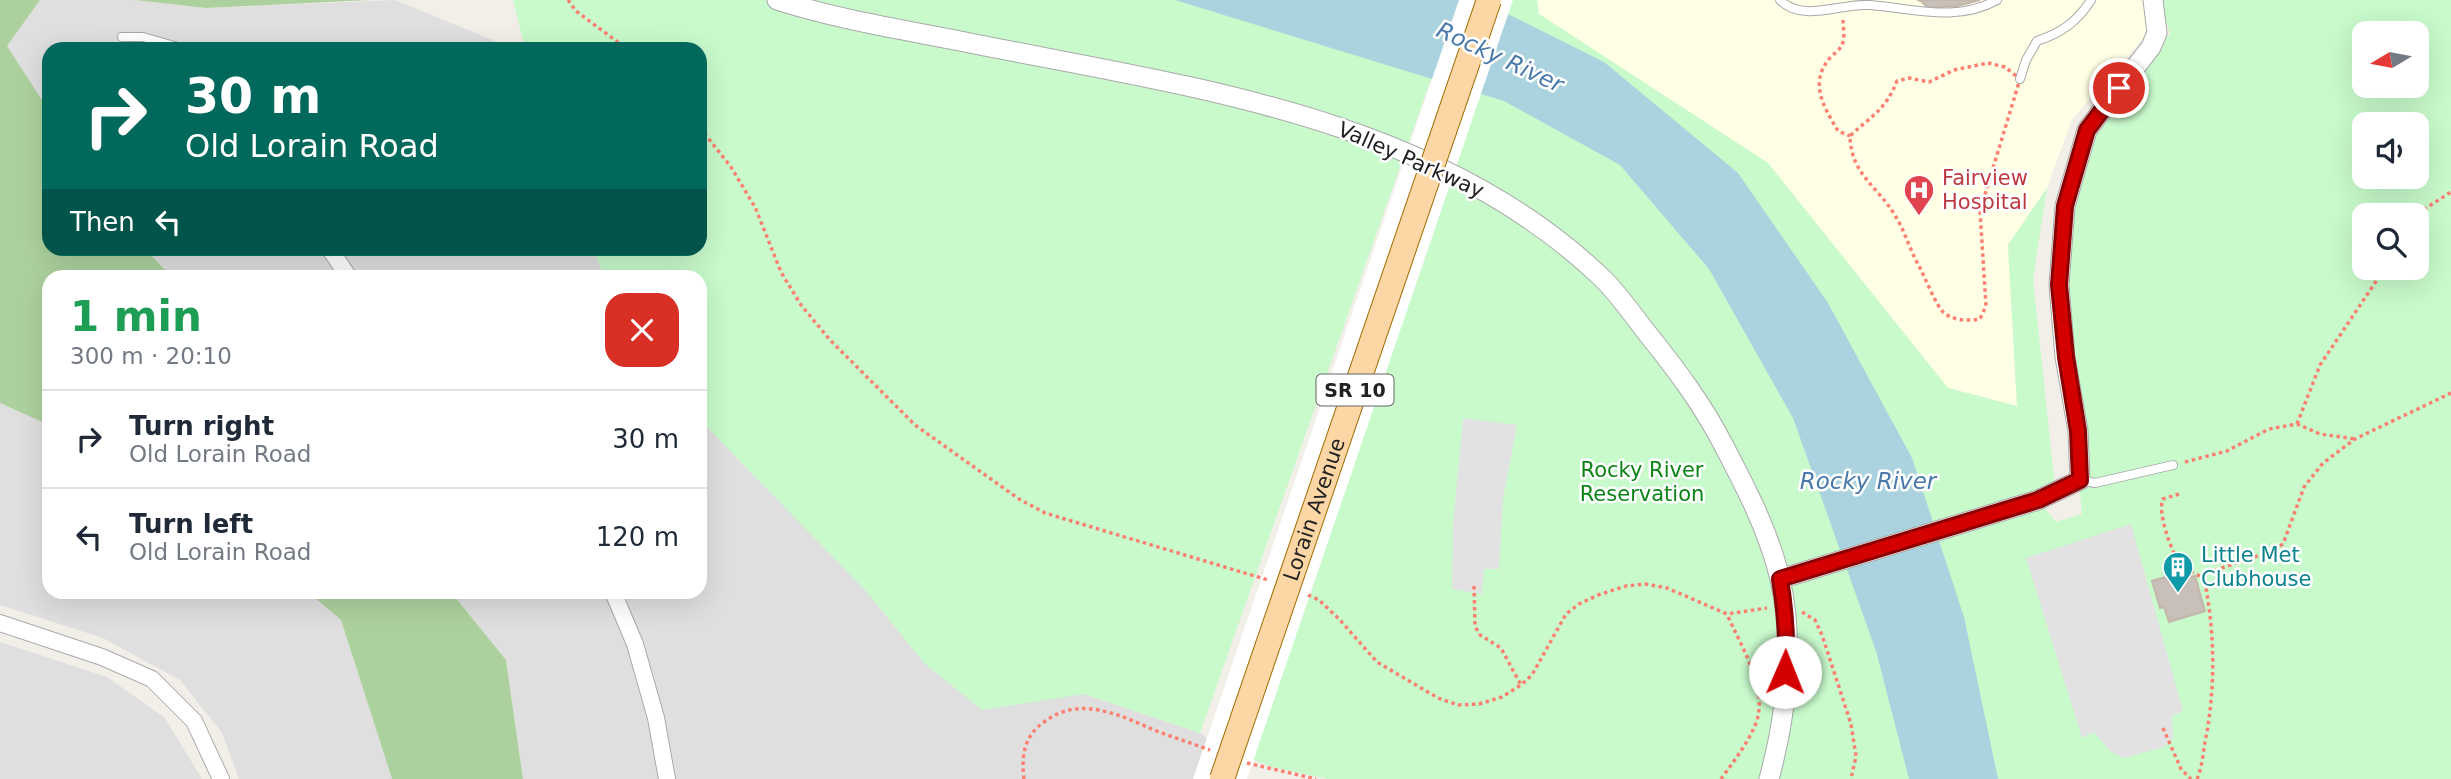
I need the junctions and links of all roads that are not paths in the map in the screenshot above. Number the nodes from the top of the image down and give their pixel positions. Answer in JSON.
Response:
{"nodes":[{"id":1,"x":777,"y":0,"type":"edge"},
{"id":2,"x":1489,"y":0,"type":"edge"},
{"id":3,"x":1780,"y":0,"type":"edge"},
{"id":4,"x":1997,"y":0,"type":"edge"},
{"id":5,"x":2091,"y":0,"type":"edge"},
{"id":6,"x":2153,"y":0,"type":"edge"},
{"id":7,"x":122,"y":37,"type":"dead end"},
{"id":8,"x":160,"y":42,"type":"edge"},
{"id":9,"x":2021,"y":79,"type":"road end"},
{"id":10,"x":2172,"y":465,"type":"road end"},
{"id":11,"x":2080,"y":480,"type":"junction"},
{"id":12,"x":1780,"y":579,"type":"junction"},
{"id":13,"x":616,"y":599,"type":"edge"},
{"id":14,"x":0,"y":623,"type":"edge"},
{"id":15,"x":221,"y":779,"type":"edge"},
{"id":16,"x":667,"y":779,"type":"edge"},
{"id":17,"x":1222,"y":779,"type":"edge"},
{"id":18,"x":1769,"y":779,"type":"edge"}],
"edges":[{"from":1,"to":12,"type":"street","name":"Valley Parkway"},
{"from":2,"to":17,"type":"main road","name":"Lorain Avenue","number":"SR 10","bridge":true},
{"from":3,"to":4,"type":"lane"},
{"from":5,"to":9,"type":"lane"},
{"from":6,"to":11,"type":"street"},
{"from":7,"to":8,"type":"lane"},
{"from":10,"to":11,"type":"lane"},
{"from":11,"to":12,"type":"street"},
{"from":12,"to":18,"type":"street","name":"Valley Parkway"},
{"from":13,"to":16,"type":"street"},
{"from":14,"to":15,"type":"street"}]}
